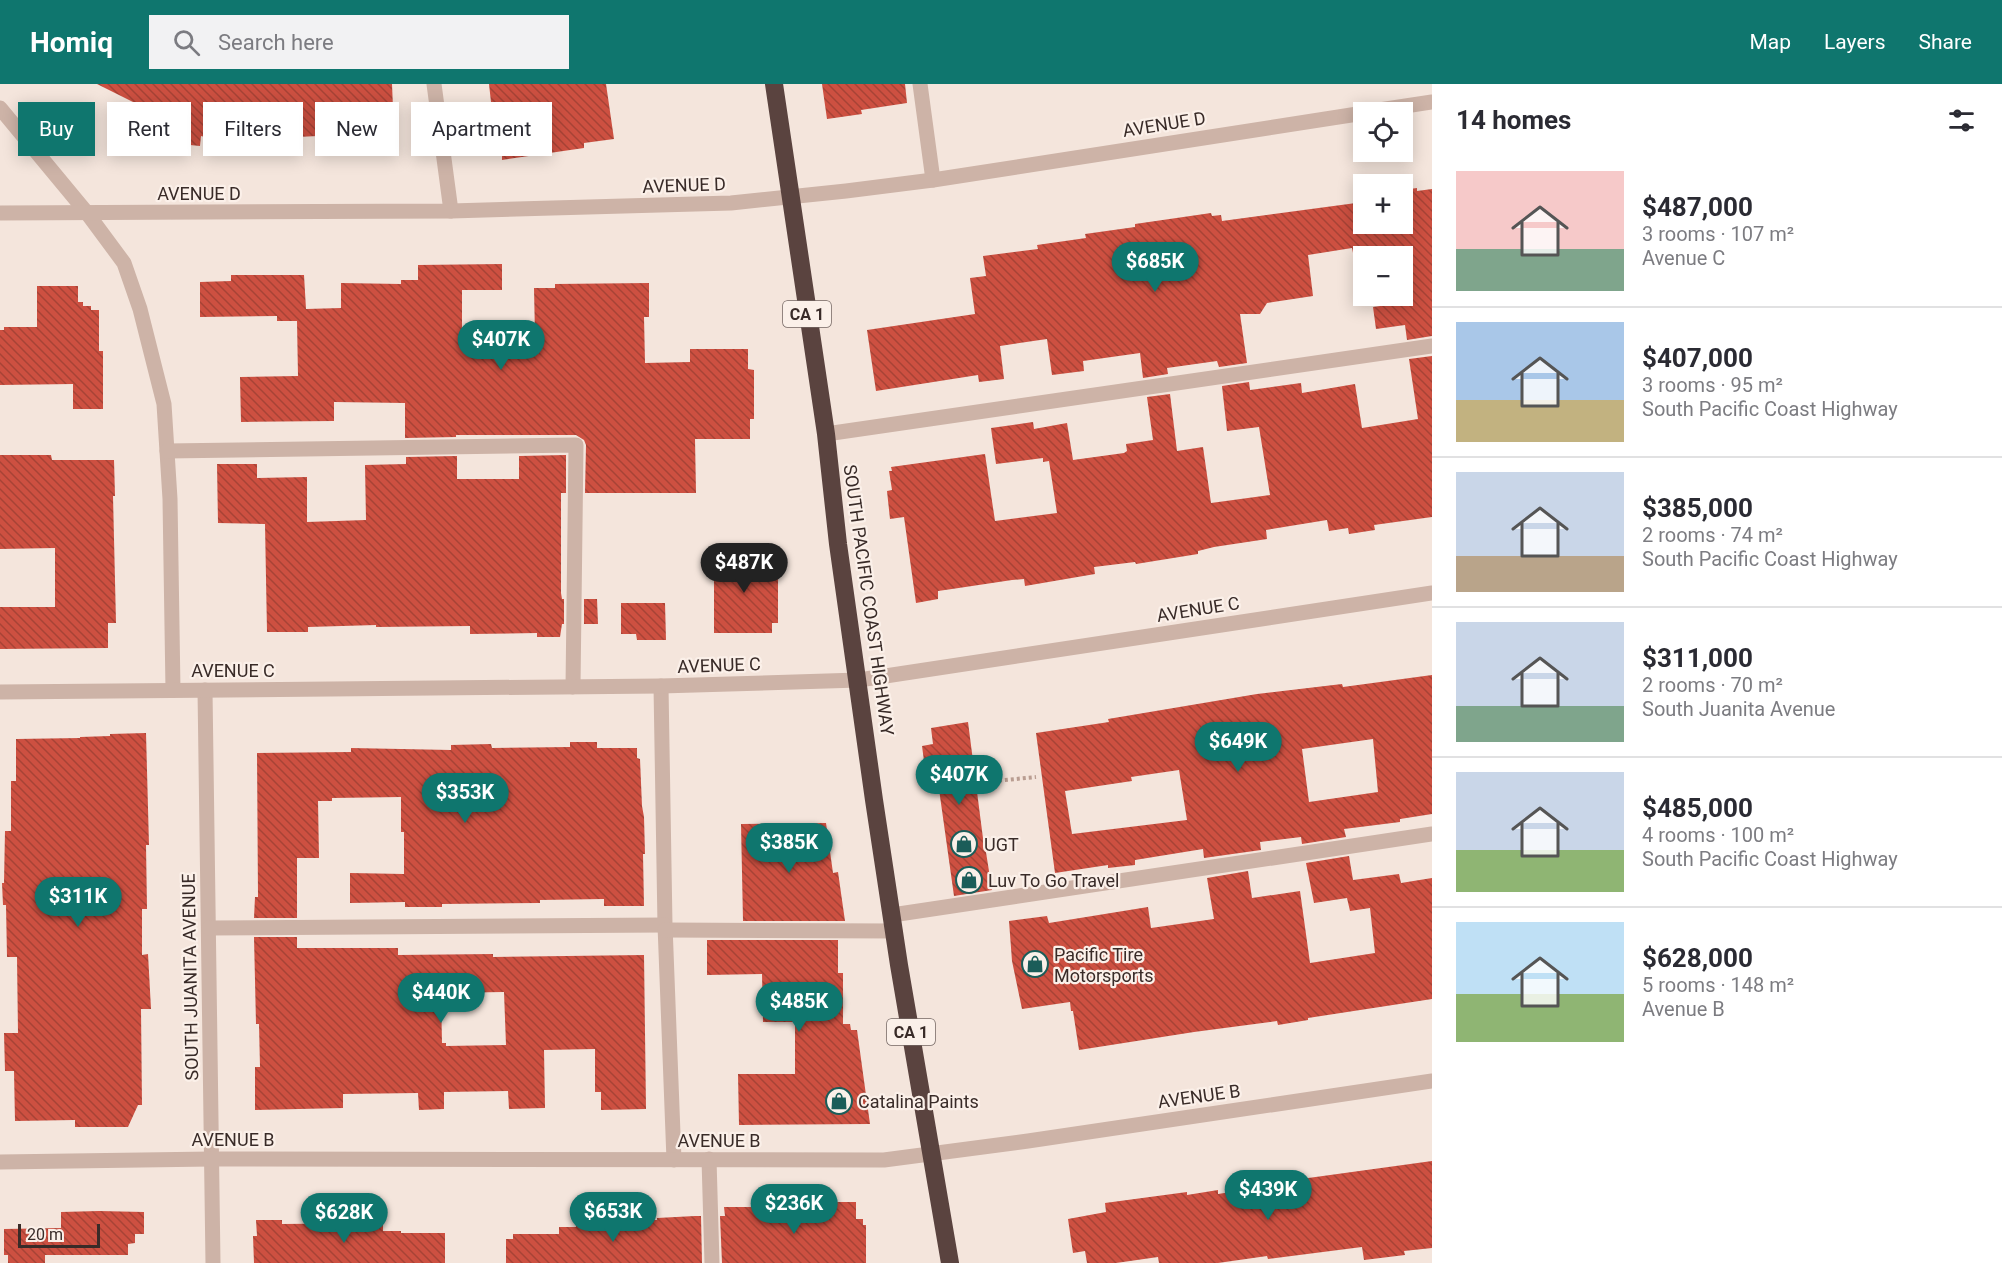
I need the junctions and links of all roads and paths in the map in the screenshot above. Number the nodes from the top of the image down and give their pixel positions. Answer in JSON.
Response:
{"nodes":[{"id":1,"x":434,"y":84,"type":"edge"},
{"id":2,"x":774,"y":84,"type":"edge"},
{"id":3,"x":920,"y":84,"type":"edge"},
{"id":4,"x":1432,"y":102,"type":"edge"},
{"id":5,"x":1413,"y":105,"type":"edge"},
{"id":6,"x":0,"y":108,"type":"edge"},
{"id":7,"x":1353,"y":115,"type":"edge"},
{"id":8,"x":933,"y":180,"type":"junction"},
{"id":9,"x":790,"y":197,"type":"junction"},
{"id":10,"x":451,"y":211,"type":"junction"},
{"id":11,"x":0,"y":213,"type":"edge"},
{"id":12,"x":87,"y":213,"type":"junction"},
{"id":13,"x":1432,"y":346,"type":"edge"},
{"id":14,"x":826,"y":434,"type":"junction"},
{"id":15,"x":167,"y":451,"type":"junction"},
{"id":16,"x":1432,"y":593,"type":"edge"},
{"id":17,"x":859,"y":680,"type":"junction"},
{"id":18,"x":661,"y":686,"type":"junction"},
{"id":19,"x":573,"y":687,"type":"junction"},
{"id":20,"x":173,"y":690,"type":"junction"},
{"id":21,"x":205,"y":690,"type":"junction"},
{"id":22,"x":0,"y":692,"type":"edge"},
{"id":23,"x":1036,"y":777,"type":"dead end"},
{"id":24,"x":975,"y":783,"type":"dead end"},
{"id":25,"x":939,"y":787,"type":"dead end"},
{"id":26,"x":927,"y":789,"type":"dead end"},
{"id":27,"x":1432,"y":834,"type":"edge"},
{"id":28,"x":893,"y":923,"type":"junction"},
{"id":29,"x":209,"y":928,"type":"junction"},
{"id":30,"x":665,"y":928,"type":"junction"},
{"id":31,"x":1432,"y":1081,"type":"edge"},
{"id":32,"x":933,"y":1153,"type":"junction"},
{"id":33,"x":212,"y":1159,"type":"junction"},
{"id":34,"x":709,"y":1159,"type":"junction"},
{"id":35,"x":674,"y":1160,"type":"junction"},
{"id":36,"x":0,"y":1162,"type":"edge"},
{"id":37,"x":213,"y":1263,"type":"edge"},
{"id":38,"x":712,"y":1263,"type":"edge"},
{"id":39,"x":950,"y":1263,"type":"edge"}],
"edges":[{"from":1,"to":10,"type":"street"},
{"from":2,"to":9,"type":"highway","name":"SOUTH PACIFIC COAST HIGHWAY","number":"CA 1"},
{"from":3,"to":8,"type":"street"},
{"from":4,"to":5,"type":"street","name":"AVENUE D"},
{"from":6,"to":12,"type":"street"},
{"from":7,"to":8,"type":"street","name":"AVENUE D"},
{"from":8,"to":9,"type":"street","name":"AVENUE D"},
{"from":9,"to":10,"type":"street","name":"AVENUE D"},
{"from":9,"to":14,"type":"highway","name":"SOUTH PACIFIC COAST HIGHWAY","number":"CA 1"},
{"from":10,"to":12,"type":"street","name":"AVENUE D"},
{"from":11,"to":12,"type":"street","name":"AVENUE D"},
{"from":12,"to":15,"type":"street"},
{"from":13,"to":14,"type":"street"},
{"from":14,"to":17,"type":"highway","name":"SOUTH PACIFIC COAST HIGHWAY","number":"CA 1"},
{"from":15,"to":19,"type":"street"},
{"from":15,"to":20,"type":"street"},
{"from":16,"to":17,"type":"street","name":"AVENUE C"},
{"from":17,"to":18,"type":"street","name":"AVENUE C"},
{"from":17,"to":28,"type":"highway","name":"SOUTH PACIFIC COAST HIGHWAY","number":"CA 1"},
{"from":18,"to":19,"type":"street","name":"AVENUE C"},
{"from":18,"to":30,"type":"street"},
{"from":19,"to":21,"type":"street","name":"AVENUE C"},
{"from":20,"to":21,"type":"street","name":"AVENUE C"},
{"from":20,"to":22,"type":"street","name":"AVENUE C"},
{"from":21,"to":29,"type":"street","name":"SOUTH JUANITA AVENUE"},
{"from":23,"to":24,"type":"path"},
{"from":25,"to":26,"type":"path"},
{"from":27,"to":28,"type":"street"},
{"from":28,"to":30,"type":"street"},
{"from":28,"to":32,"type":"highway","name":"SOUTH PACIFIC COAST HIGHWAY","number":"CA 1"},
{"from":29,"to":30,"type":"street"},
{"from":29,"to":33,"type":"street","name":"SOUTH JUANITA AVENUE"},
{"from":30,"to":35,"type":"street"},
{"from":31,"to":32,"type":"street","name":"AVENUE B"},
{"from":32,"to":34,"type":"street","name":"AVENUE B"},
{"from":32,"to":39,"type":"highway","name":"SOUTH PACIFIC COAST HIGHWAY","number":"CA 1"},
{"from":33,"to":35,"type":"street","name":"AVENUE B"},
{"from":33,"to":36,"type":"street","name":"AVENUE B"},
{"from":33,"to":37,"type":"street","name":"SOUTH JUANITA AVENUE"},
{"from":34,"to":35,"type":"street","name":"AVENUE B"},
{"from":34,"to":38,"type":"street"}]}
